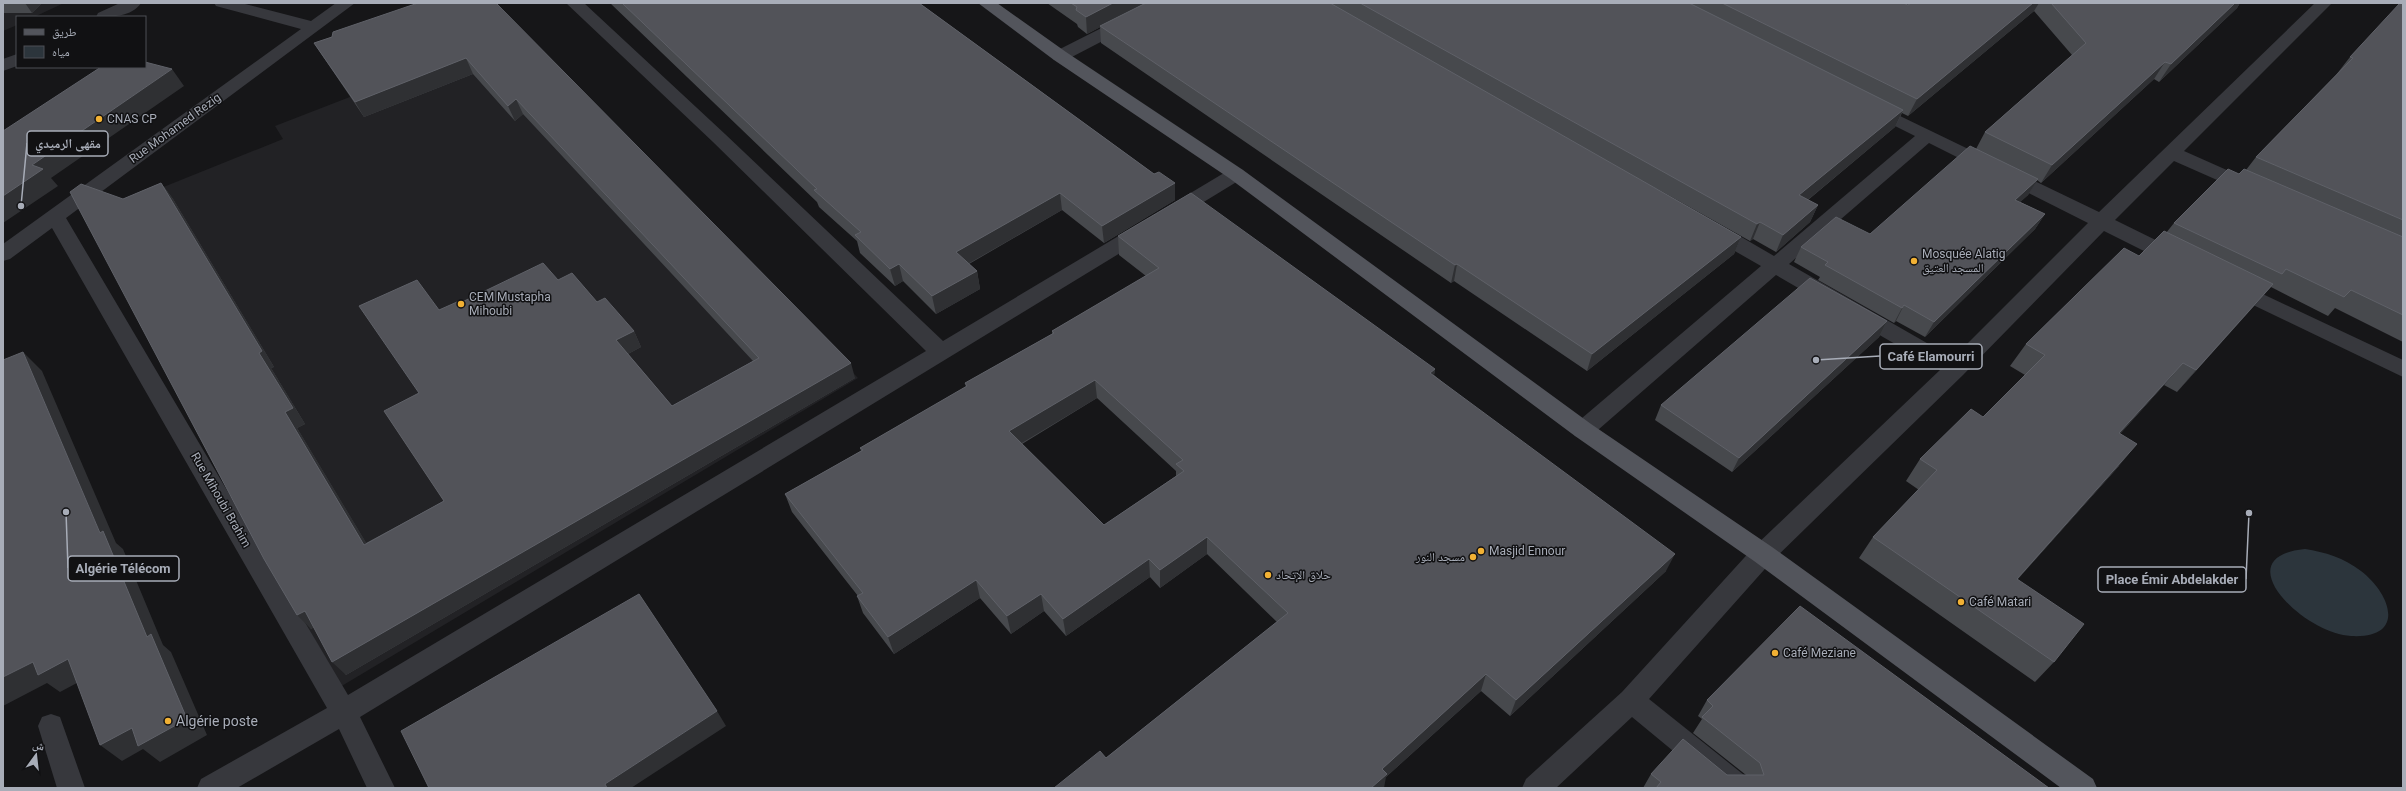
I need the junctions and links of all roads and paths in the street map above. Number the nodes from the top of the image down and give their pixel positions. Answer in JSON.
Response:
{"nodes":[{"id":1,"x":133,"y":3,"type":"edge"},
{"id":2,"x":222,"y":3,"type":"edge"},
{"id":3,"x":347,"y":3,"type":"edge"},
{"id":4,"x":574,"y":3,"type":"edge"},
{"id":5,"x":986,"y":3,"type":"edge"},
{"id":6,"x":1164,"y":3,"type":"edge"},
{"id":7,"x":2324,"y":3,"type":"edge"},
{"id":8,"x":106,"y":16,"type":"edge"},
{"id":9,"x":314,"y":27,"type":"junction"},
{"id":10,"x":1060,"y":56,"type":"junction"},
{"id":11,"x":16,"y":60,"type":"edge"},
{"id":12,"x":3,"y":66,"type":"edge"},
{"id":13,"x":1856,"y":99,"type":"edge"},
{"id":14,"x":1926,"y":135,"type":"junction"},
{"id":15,"x":2172,"y":153,"type":"junction"},
{"id":16,"x":1236,"y":174,"type":"junction"},
{"id":17,"x":2266,"y":194,"type":"edge"},
{"id":18,"x":55,"y":215,"type":"junction"},
{"id":19,"x":1693,"y":219,"type":"edge"},
{"id":20,"x":2101,"y":222,"type":"junction"},
{"id":21,"x":3,"y":254,"type":"edge"},
{"id":22,"x":1776,"y":266,"type":"junction"},
{"id":23,"x":2192,"y":266,"type":"edge"},
{"id":24,"x":2220,"y":280,"type":"edge"},
{"id":25,"x":940,"y":351,"type":"junction"},
{"id":26,"x":1955,"y":369,"type":"junction"},
{"id":27,"x":2403,"y":369,"type":"edge"},
{"id":28,"x":1584,"y":430,"type":"junction"},
{"id":29,"x":1763,"y":554,"type":"junction"},
{"id":30,"x":1631,"y":700,"type":"junction"},
{"id":31,"x":344,"y":712,"type":"junction"},
{"id":32,"x":51,"y":726,"type":"dead end"},
{"id":33,"x":71,"y":788,"type":"edge"},
{"id":34,"x":210,"y":788,"type":"edge"},
{"id":35,"x":381,"y":788,"type":"edge"},
{"id":36,"x":1536,"y":788,"type":"edge"},
{"id":37,"x":1739,"y":788,"type":"edge"},
{"id":38,"x":2084,"y":788,"type":"edge"}],
"edges":[{"from":1,"to":8,"type":"street"},
{"from":2,"to":9,"type":"street"},
{"from":3,"to":9,"type":"street","name":"Rue Mohamed Rezig"},
{"from":4,"to":25,"type":"street"},
{"from":5,"to":10,"type":"main road"},
{"from":6,"to":10,"type":"street"},
{"from":7,"to":15,"type":"street"},
{"from":9,"to":18,"type":"street","name":"Rue Mohamed Rezig"},
{"from":10,"to":16,"type":"main road"},
{"from":11,"to":12,"type":"street"},
{"from":13,"to":14,"type":"street"},
{"from":14,"to":20,"type":"street"},
{"from":14,"to":22,"type":"street"},
{"from":15,"to":17,"type":"street"},
{"from":15,"to":20,"type":"street"},
{"from":16,"to":25,"type":"street"},
{"from":16,"to":28,"type":"main road"},
{"from":18,"to":21,"type":"street","name":"Rue Mohamed Rezig"},
{"from":18,"to":31,"type":"street","name":"Rue Mihoubi Brahim"},
{"from":19,"to":22,"type":"street"},
{"from":20,"to":23,"type":"street"},
{"from":20,"to":26,"type":"street"},
{"from":22,"to":26,"type":"street"},
{"from":22,"to":28,"type":"street"},
{"from":24,"to":27,"type":"street"},
{"from":25,"to":31,"type":"street"},
{"from":26,"to":29,"type":"street"},
{"from":28,"to":29,"type":"main road"},
{"from":29,"to":30,"type":"street"},
{"from":29,"to":38,"type":"main road"},
{"from":30,"to":36,"type":"street"},
{"from":30,"to":37,"type":"street"},
{"from":31,"to":34,"type":"street"},
{"from":31,"to":35,"type":"street","name":"Rue Mihoubi Brahim"},
{"from":32,"to":33,"type":"street"}]}
